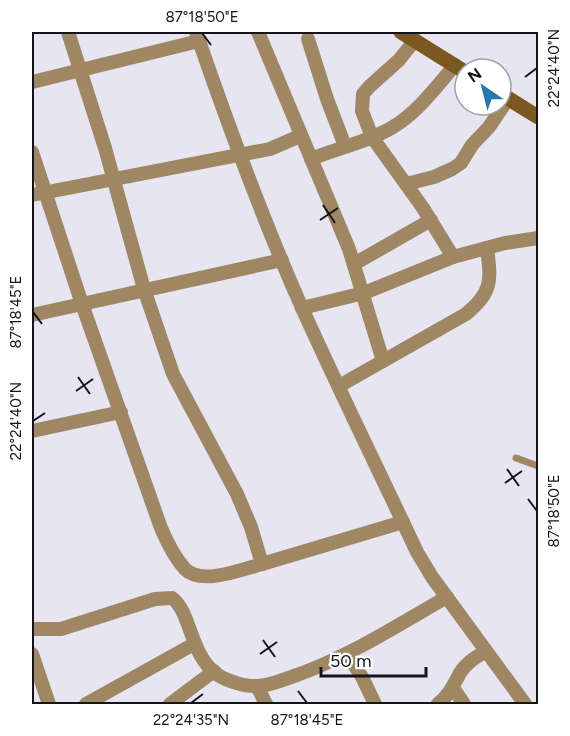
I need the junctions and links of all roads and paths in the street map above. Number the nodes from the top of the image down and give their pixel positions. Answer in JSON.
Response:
{"nodes":[{"id":1,"x":68,"y":32,"type":"edge"},
{"id":2,"x":258,"y":32,"type":"edge"},
{"id":3,"x":401,"y":32,"type":"edge"},
{"id":4,"x":197,"y":36,"type":"edge"},
{"id":5,"x":308,"y":39,"type":"dead end"},
{"id":6,"x":416,"y":40,"type":"junction"},
{"id":7,"x":453,"y":64,"type":"edge"},
{"id":8,"x":81,"y":71,"type":"junction"},
{"id":9,"x":453,"y":75,"type":"edge"},
{"id":10,"x":32,"y":82,"type":"edge"},
{"id":11,"x":513,"y":102,"type":"edge"},
{"id":12,"x":494,"y":117,"type":"edge"},
{"id":13,"x":538,"y":117,"type":"edge"},
{"id":14,"x":300,"y":136,"type":"junction"},
{"id":15,"x":372,"y":137,"type":"junction"},
{"id":16,"x":345,"y":146,"type":"junction"},
{"id":17,"x":32,"y":152,"type":"edge"},
{"id":18,"x":240,"y":155,"type":"junction"},
{"id":19,"x":311,"y":159,"type":"junction"},
{"id":20,"x":114,"y":180,"type":"junction"},
{"id":21,"x":406,"y":184,"type":"junction"},
{"id":22,"x":38,"y":194,"type":"edge"},
{"id":23,"x":431,"y":220,"type":"junction"},
{"id":24,"x":538,"y":240,"type":"edge"},
{"id":25,"x":487,"y":248,"type":"junction"},
{"id":26,"x":453,"y":257,"type":"junction"},
{"id":27,"x":282,"y":260,"type":"junction"},
{"id":28,"x":354,"y":264,"type":"junction"},
{"id":29,"x":144,"y":289,"type":"junction"},
{"id":30,"x":364,"y":292,"type":"junction"},
{"id":31,"x":82,"y":304,"type":"junction"},
{"id":32,"x":302,"y":308,"type":"junction"},
{"id":33,"x":32,"y":315,"type":"edge"},
{"id":34,"x":383,"y":361,"type":"junction"},
{"id":35,"x":339,"y":386,"type":"junction"},
{"id":36,"x":121,"y":412,"type":"junction"},
{"id":37,"x":32,"y":430,"type":"edge"},
{"id":38,"x":516,"y":458,"type":"dead end"},
{"id":39,"x":538,"y":466,"type":"edge"},
{"id":40,"x":403,"y":522,"type":"junction"},
{"id":41,"x":262,"y":564,"type":"junction"},
{"id":42,"x":447,"y":597,"type":"junction"},
{"id":43,"x":32,"y":629,"type":"edge"},
{"id":44,"x":194,"y":645,"type":"junction"},
{"id":45,"x":486,"y":651,"type":"junction"},
{"id":46,"x":32,"y":654,"type":"edge"},
{"id":47,"x":347,"y":654,"type":"junction"},
{"id":48,"x":214,"y":671,"type":"junction"},
{"id":49,"x":257,"y":686,"type":"junction"},
{"id":50,"x":453,"y":688,"type":"junction"},
{"id":51,"x":38,"y":693,"type":"edge"},
{"id":52,"x":49,"y":705,"type":"edge"},
{"id":53,"x":86,"y":705,"type":"edge"},
{"id":54,"x":170,"y":705,"type":"edge"},
{"id":55,"x":266,"y":705,"type":"edge"},
{"id":56,"x":375,"y":705,"type":"edge"},
{"id":57,"x":438,"y":705,"type":"edge"},
{"id":58,"x":464,"y":705,"type":"edge"},
{"id":59,"x":525,"y":705,"type":"edge"}],
"edges":[{"from":1,"to":8,"type":"street"},
{"from":2,"to":14,"type":"street"},
{"from":3,"to":6,"type":"main road"},
{"from":4,"to":8,"type":"street"},
{"from":4,"to":18,"type":"street"},
{"from":5,"to":16,"type":"street"},
{"from":6,"to":7,"type":"main road"},
{"from":6,"to":15,"type":"street"},
{"from":8,"to":10,"type":"street"},
{"from":8,"to":20,"type":"street"},
{"from":9,"to":15,"type":"street"},
{"from":11,"to":13,"type":"main road"},
{"from":12,"to":21,"type":"street"},
{"from":14,"to":18,"type":"street"},
{"from":14,"to":19,"type":"street"},
{"from":15,"to":16,"type":"street"},
{"from":15,"to":21,"type":"street"},
{"from":16,"to":19,"type":"street"},
{"from":17,"to":22,"type":"street"},
{"from":18,"to":20,"type":"street"},
{"from":18,"to":27,"type":"street"},
{"from":19,"to":28,"type":"street"},
{"from":20,"to":22,"type":"street"},
{"from":20,"to":29,"type":"street"},
{"from":21,"to":23,"type":"street"},
{"from":22,"to":31,"type":"street"},
{"from":23,"to":26,"type":"street"},
{"from":23,"to":28,"type":"street"},
{"from":24,"to":25,"type":"street"},
{"from":25,"to":26,"type":"street"},
{"from":25,"to":34,"type":"street"},
{"from":26,"to":30,"type":"street"},
{"from":27,"to":29,"type":"street"},
{"from":27,"to":32,"type":"street"},
{"from":28,"to":30,"type":"street"},
{"from":29,"to":31,"type":"street"},
{"from":29,"to":41,"type":"street"},
{"from":30,"to":32,"type":"street"},
{"from":30,"to":34,"type":"street"},
{"from":31,"to":33,"type":"street"},
{"from":31,"to":36,"type":"street"},
{"from":32,"to":35,"type":"street"},
{"from":34,"to":35,"type":"street"},
{"from":35,"to":40,"type":"street"},
{"from":36,"to":37,"type":"street"},
{"from":36,"to":41,"type":"street"},
{"from":38,"to":39,"type":"lane"},
{"from":40,"to":41,"type":"street"},
{"from":40,"to":42,"type":"street"},
{"from":42,"to":45,"type":"street"},
{"from":42,"to":47,"type":"street"},
{"from":43,"to":44,"type":"street"},
{"from":44,"to":48,"type":"street"},
{"from":44,"to":53,"type":"street"},
{"from":45,"to":50,"type":"street"},
{"from":45,"to":59,"type":"street"},
{"from":46,"to":51,"type":"street"},
{"from":47,"to":49,"type":"street"},
{"from":47,"to":56,"type":"street"},
{"from":48,"to":49,"type":"street"},
{"from":48,"to":54,"type":"street"},
{"from":49,"to":55,"type":"street"},
{"from":50,"to":57,"type":"street"},
{"from":50,"to":58,"type":"street"},
{"from":51,"to":52,"type":"street"}]}
